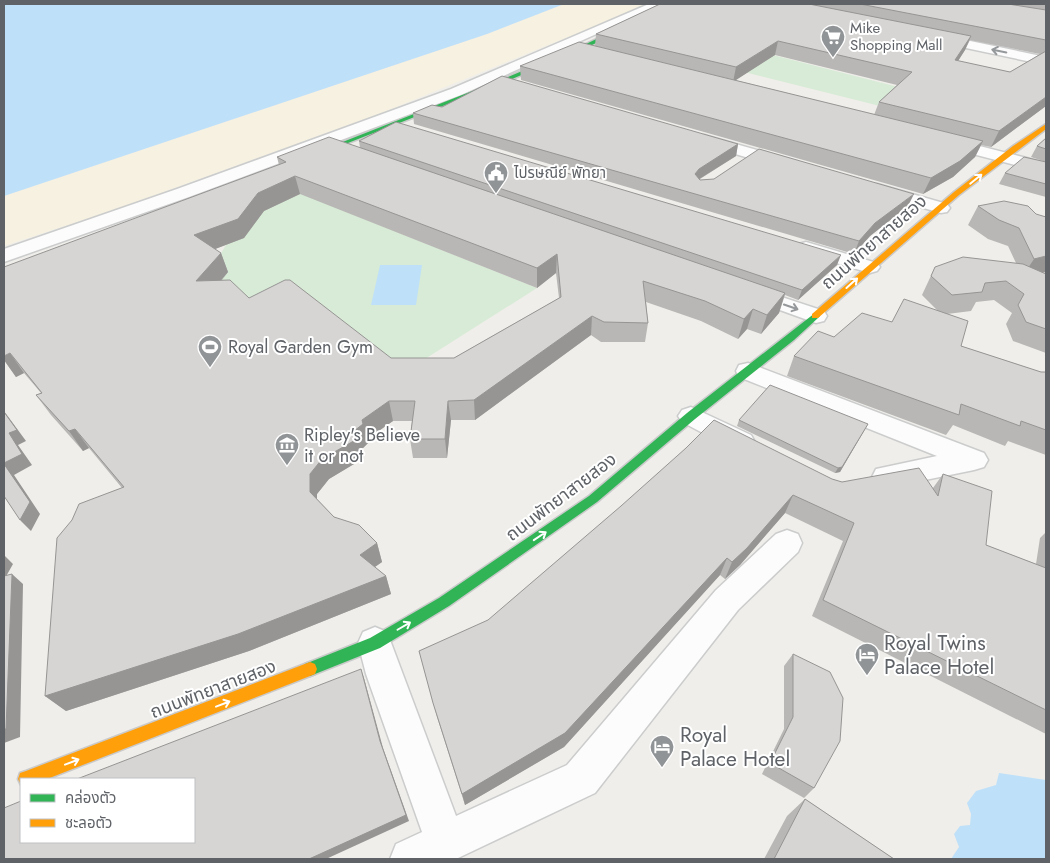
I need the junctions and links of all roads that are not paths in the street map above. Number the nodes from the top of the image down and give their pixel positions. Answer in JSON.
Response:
{"nodes":[{"id":1,"x":658,"y":4,"type":"edge"},
{"id":2,"x":672,"y":4,"type":"edge"},
{"id":3,"x":922,"y":35,"type":"edge"},
{"id":4,"x":577,"y":50,"type":"junction"},
{"id":5,"x":596,"y":54,"type":"edge"},
{"id":6,"x":1046,"y":61,"type":"edge"},
{"id":7,"x":503,"y":81,"type":"junction"},
{"id":8,"x":531,"y":89,"type":"edge"},
{"id":9,"x":396,"y":124,"type":"junction"},
{"id":10,"x":1046,"y":126,"type":"edge"},
{"id":11,"x":425,"y":133,"type":"edge"},
{"id":12,"x":691,"y":136,"type":"edge"},
{"id":13,"x":927,"y":138,"type":"edge"},
{"id":14,"x":332,"y":147,"type":"junction"},
{"id":15,"x":753,"y":154,"type":"junction"},
{"id":16,"x":360,"y":157,"type":"edge"},
{"id":17,"x":1002,"y":157,"type":"junction"},
{"id":18,"x":737,"y":165,"type":"edge"},
{"id":19,"x":800,"y":167,"type":"edge"},
{"id":20,"x":1046,"y":168,"type":"edge"},
{"id":21,"x":866,"y":186,"type":"edge"},
{"id":22,"x":941,"y":208,"type":"junction"},
{"id":23,"x":794,"y":244,"type":"edge"},
{"id":24,"x":4,"y":256,"type":"edge"},
{"id":25,"x":4,"y":267,"type":"edge"},
{"id":26,"x":870,"y":267,"type":"junction"},
{"id":27,"x":732,"y":287,"type":"edge"},
{"id":28,"x":816,"y":316,"type":"junction"},
{"id":29,"x":748,"y":371,"type":"junction"},
{"id":30,"x":691,"y":416,"type":"junction"},
{"id":31,"x":762,"y":452,"type":"edge"},
{"id":32,"x":862,"y":482,"type":"edge"},
{"id":33,"x":787,"y":543,"type":"dead end"},
{"id":34,"x":375,"y":643,"type":"junction"},
{"id":35,"x":29,"y":778,"type":"edge"},
{"id":36,"x":446,"y":843,"type":"junction"},
{"id":37,"x":411,"y":859,"type":"edge"}],
"edges":[{"from":1,"to":24,"type":"street"},
{"from":2,"to":4,"type":"main road"},
{"from":6,"to":3,"type":"street","one_way":true},
{"from":4,"to":5,"type":"street"},
{"from":4,"to":7,"type":"main road"},
{"from":7,"to":8,"type":"street"},
{"from":7,"to":9,"type":"main road"},
{"from":9,"to":11,"type":"street"},
{"from":9,"to":14,"type":"main road"},
{"from":10,"to":17,"type":"main road","name":"ถนนพัทยาสายสอง"},
{"from":12,"to":15,"type":"street"},
{"from":13,"to":17,"type":"street"},
{"from":14,"to":16,"type":"street"},
{"from":14,"to":25,"type":"main road"},
{"from":15,"to":18,"type":"street"},
{"from":15,"to":19,"type":"street"},
{"from":17,"to":20,"type":"street"},
{"from":22,"to":17,"type":"main road","name":"ถนนพัทยาสายสอง","one_way":true},
{"from":21,"to":22,"type":"street"},
{"from":22,"to":26,"type":"main road","name":"ถนนพัทยาสายสอง"},
{"from":23,"to":26,"type":"street"},
{"from":28,"to":26,"type":"main road","name":"ถนนพัทยาสายสอง","one_way":true},
{"from":27,"to":28,"type":"street","one_way":true},
{"from":28,"to":29,"type":"main road","name":"ถนนพัทยาสายสอง"},
{"from":29,"to":30,"type":"main road","name":"ถนนพัทยาสายสอง"},
{"from":29,"to":32,"type":"street"},
{"from":30,"to":31,"type":"street"},
{"from":34,"to":30,"type":"main road","name":"ถนนพัทยาสายสอง","one_way":true},
{"from":33,"to":36,"type":"street"},
{"from":35,"to":34,"type":"main road","name":"ถนนพัทยาสายสอง","one_way":true},
{"from":34,"to":36,"type":"street"},
{"from":36,"to":37,"type":"street"}]}
